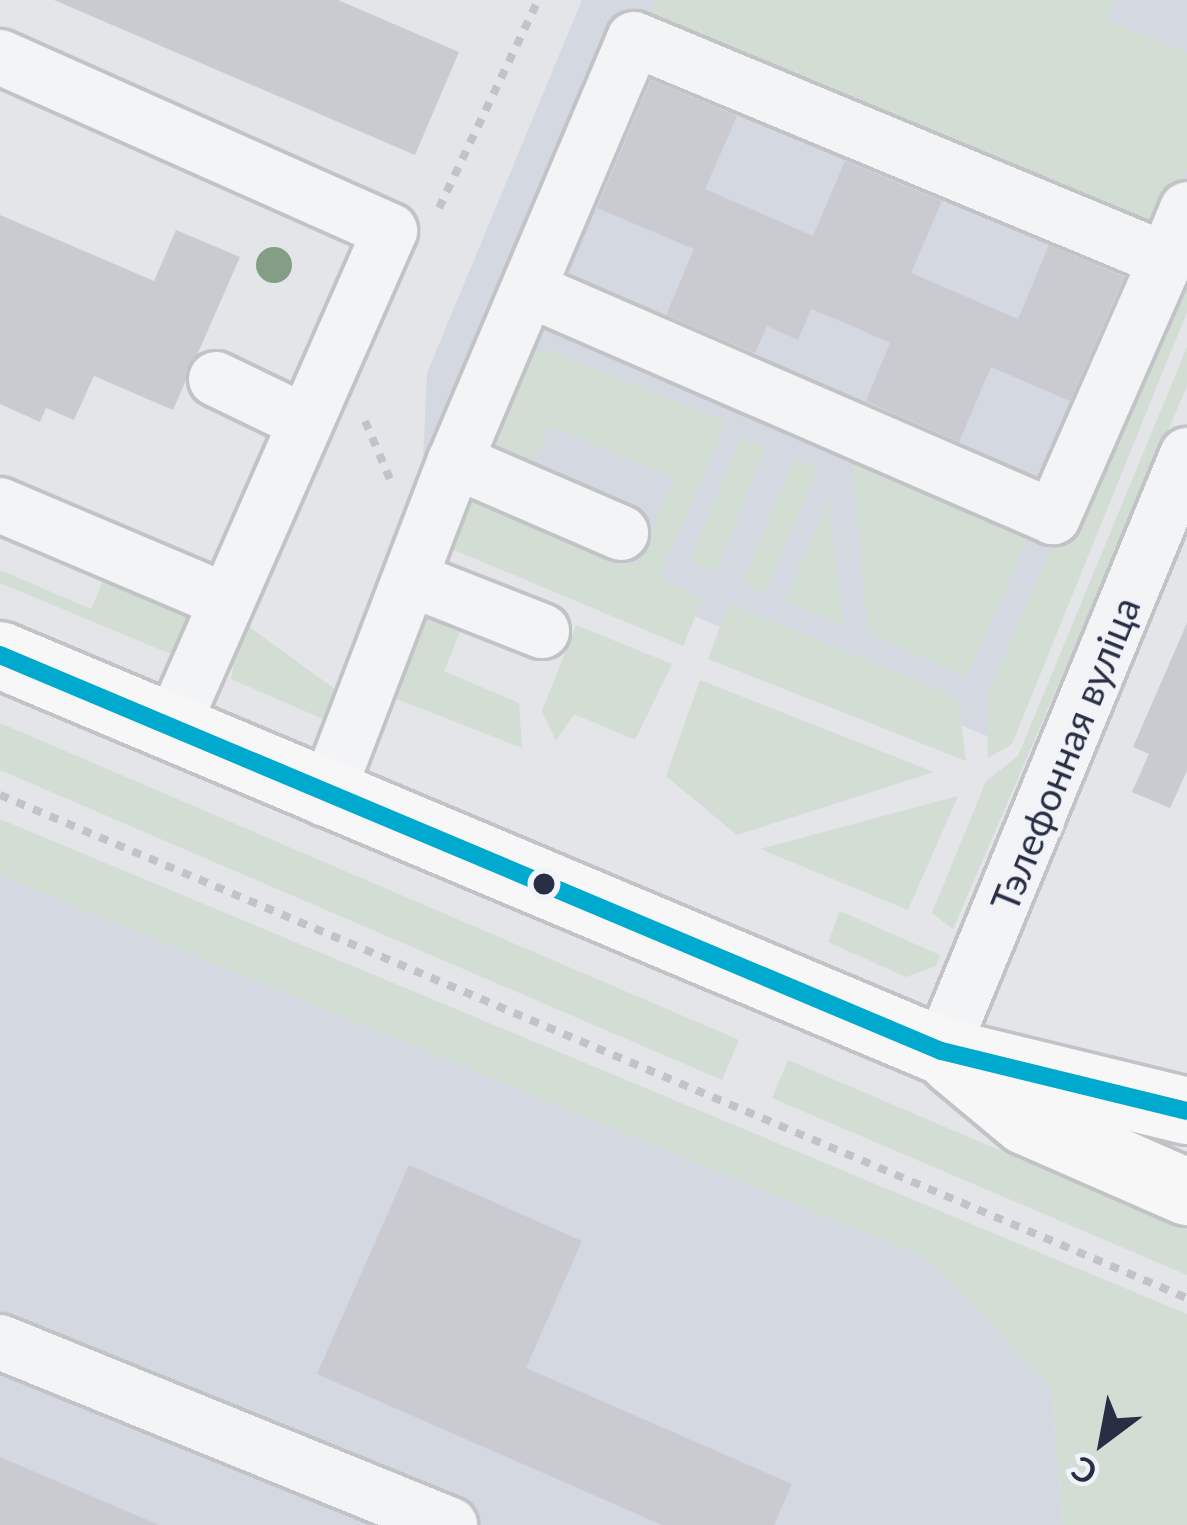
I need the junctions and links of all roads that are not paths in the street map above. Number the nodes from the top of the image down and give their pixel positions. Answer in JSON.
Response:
{"nodes":[{"id":1,"x":0,"y":57,"type":"edge"},
{"id":2,"x":1187,"y":209,"type":"edge"},
{"id":3,"x":1166,"y":260,"type":"junction"},
{"id":4,"x":530,"y":290,"type":"junction"},
{"id":5,"x":216,"y":379,"type":"dead end"},
{"id":6,"x":303,"y":422,"type":"junction"},
{"id":7,"x":1187,"y":455,"type":"edge"},
{"id":8,"x":454,"y":461,"type":"junction"},
{"id":9,"x":0,"y":505,"type":"edge"},
{"id":10,"x":621,"y":532,"type":"dead end"},
{"id":11,"x":410,"y":579,"type":"junction"},
{"id":12,"x":226,"y":601,"type":"junction"},
{"id":13,"x":542,"y":632,"type":"dead end"},
{"id":14,"x":0,"y":655,"type":"edge"},
{"id":15,"x":172,"y":727,"type":"junction"},
{"id":16,"x":325,"y":799,"type":"junction"},
{"id":17,"x":941,"y":1051,"type":"junction"},
{"id":18,"x":1187,"y":1111,"type":"edge"},
{"id":19,"x":1187,"y":1192,"type":"edge"},
{"id":20,"x":0,"y":1342,"type":"edge"},
{"id":21,"x":449,"y":1525,"type":"edge"}],
"edges":[{"from":1,"to":6,"type":"street"},
{"from":2,"to":3,"type":"street"},
{"from":3,"to":4,"type":"street"},
{"from":3,"to":4,"type":"street"},
{"from":4,"to":8,"type":"street"},
{"from":5,"to":6,"type":"street"},
{"from":6,"to":12,"type":"street"},
{"from":7,"to":17,"type":"street","name":"Тэлефонная вуліца"},
{"from":8,"to":10,"type":"street"},
{"from":8,"to":11,"type":"street"},
{"from":9,"to":12,"type":"street"},
{"from":11,"to":13,"type":"street"},
{"from":11,"to":16,"type":"street"},
{"from":12,"to":15,"type":"street"},
{"from":14,"to":15,"type":"main road"},
{"from":15,"to":16,"type":"main road"},
{"from":16,"to":17,"type":"main road"},
{"from":17,"to":18,"type":"main road"},
{"from":17,"to":19,"type":"main road"},
{"from":20,"to":21,"type":"street"}]}
